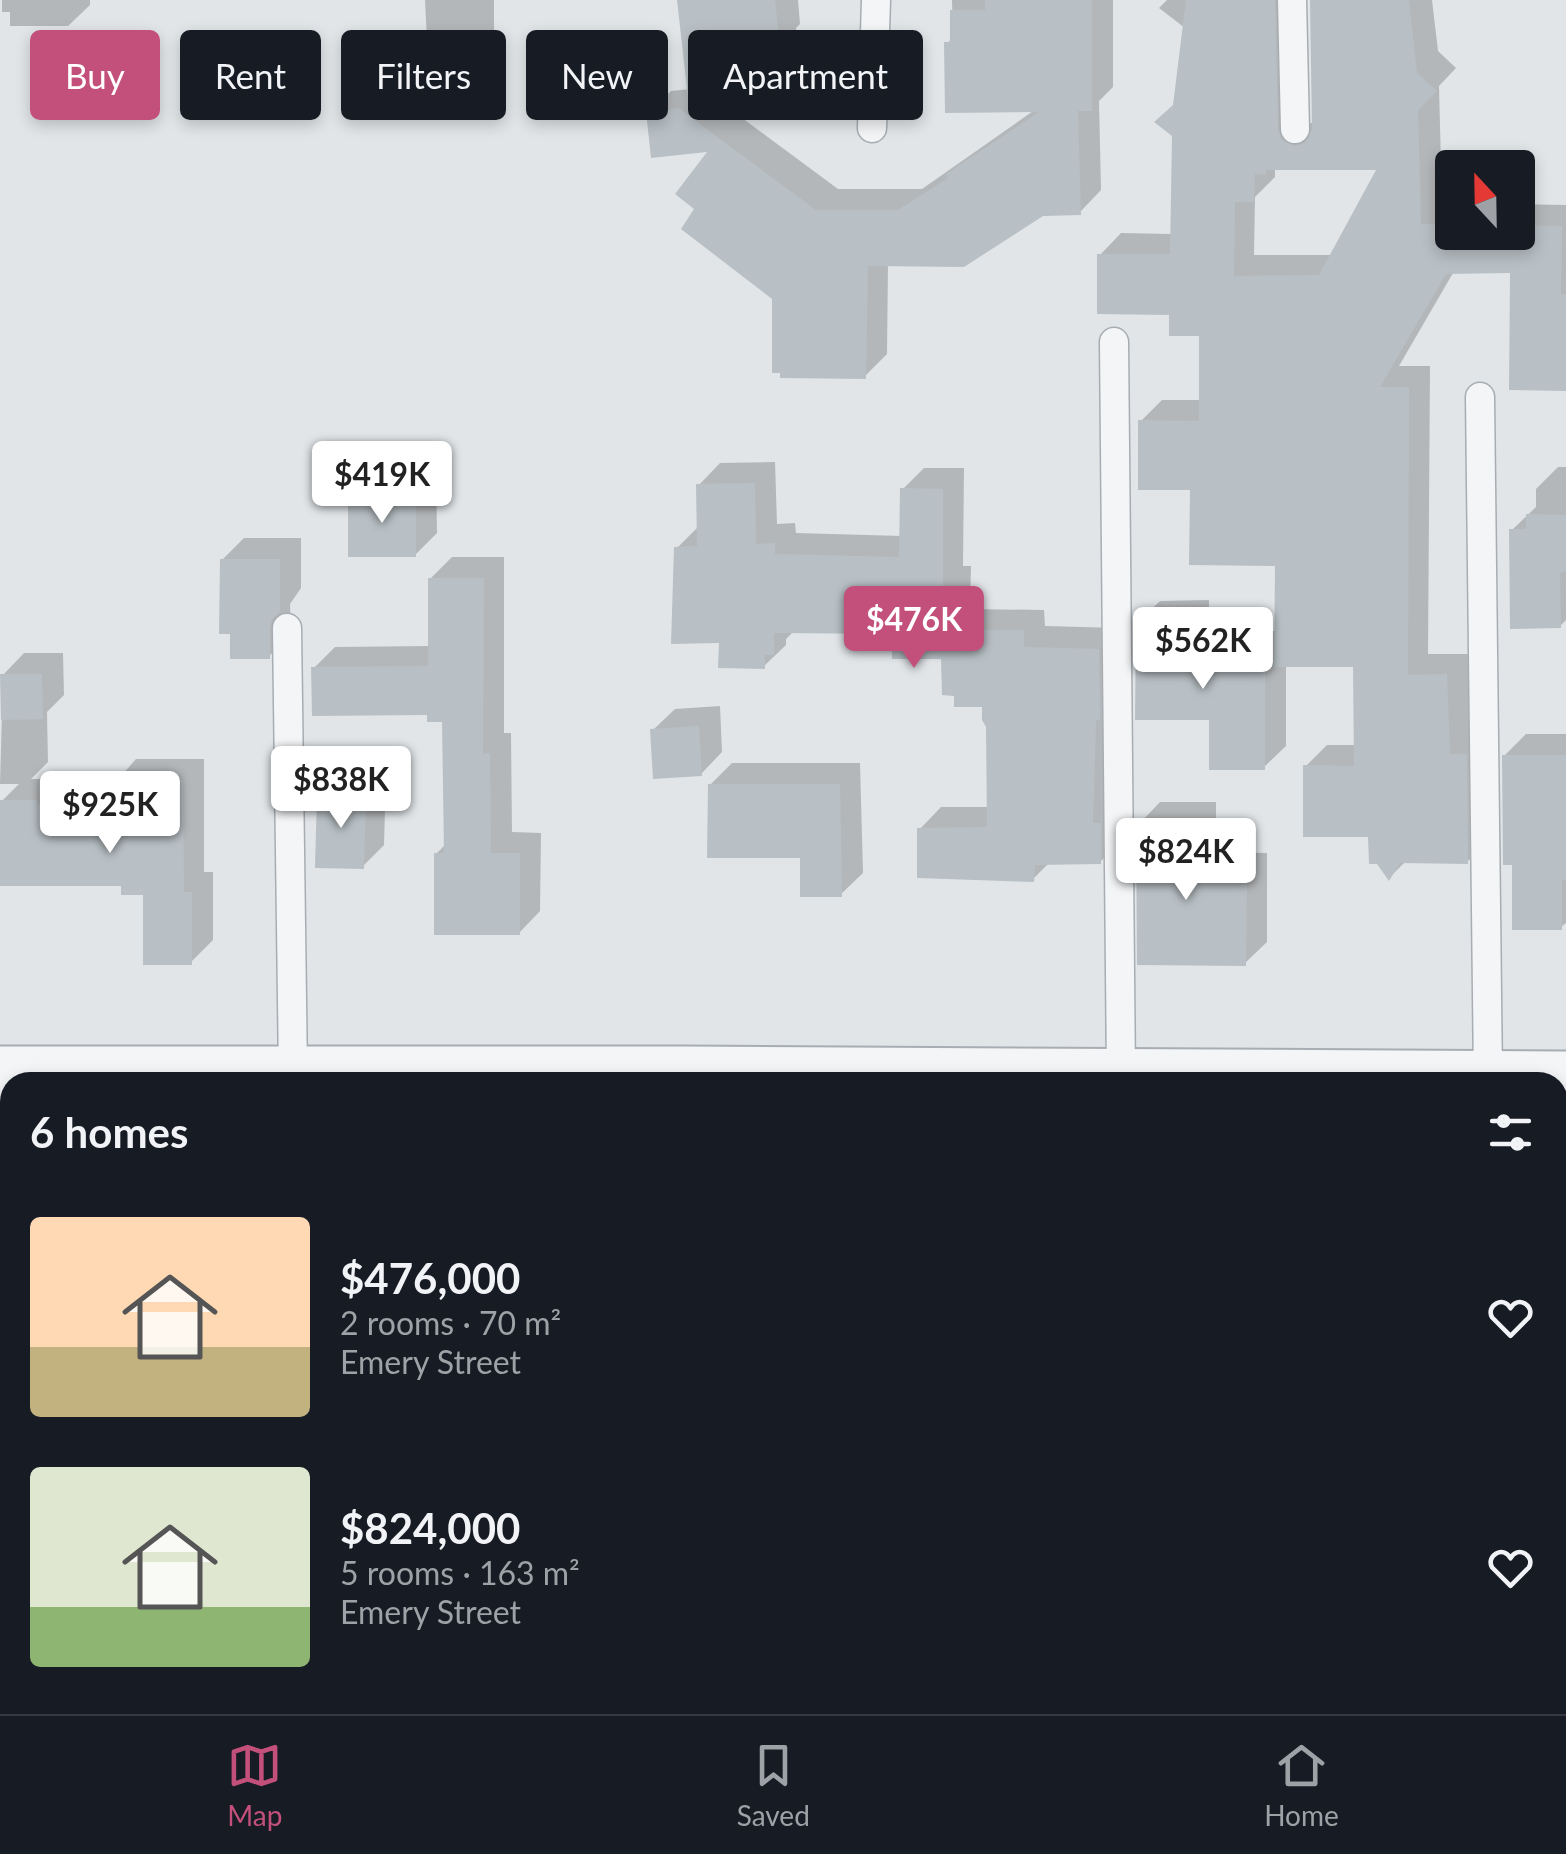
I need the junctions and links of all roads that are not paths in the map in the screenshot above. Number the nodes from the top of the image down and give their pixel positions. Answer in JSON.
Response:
{"nodes":[{"id":1,"x":876,"y":0,"type":"edge"},
{"id":2,"x":1292,"y":0,"type":"edge"},
{"id":3,"x":872,"y":128,"type":"dead end"},
{"id":4,"x":1295,"y":129,"type":"dead end"},
{"id":5,"x":1114,"y":342,"type":"dead end"},
{"id":6,"x":1480,"y":396,"type":"dead end"},
{"id":7,"x":287,"y":628,"type":"dead end"},
{"id":8,"x":293,"y":1072,"type":"edge"},
{"id":9,"x":1120,"y":1072,"type":"edge"},
{"id":10,"x":1475,"y":1072,"type":"edge"}],
"edges":[{"from":1,"to":3,"type":"lane"},
{"from":2,"to":4,"type":"lane"},
{"from":5,"to":9,"type":"lane"},
{"from":6,"to":10,"type":"lane"},
{"from":7,"to":8,"type":"lane"}]}
